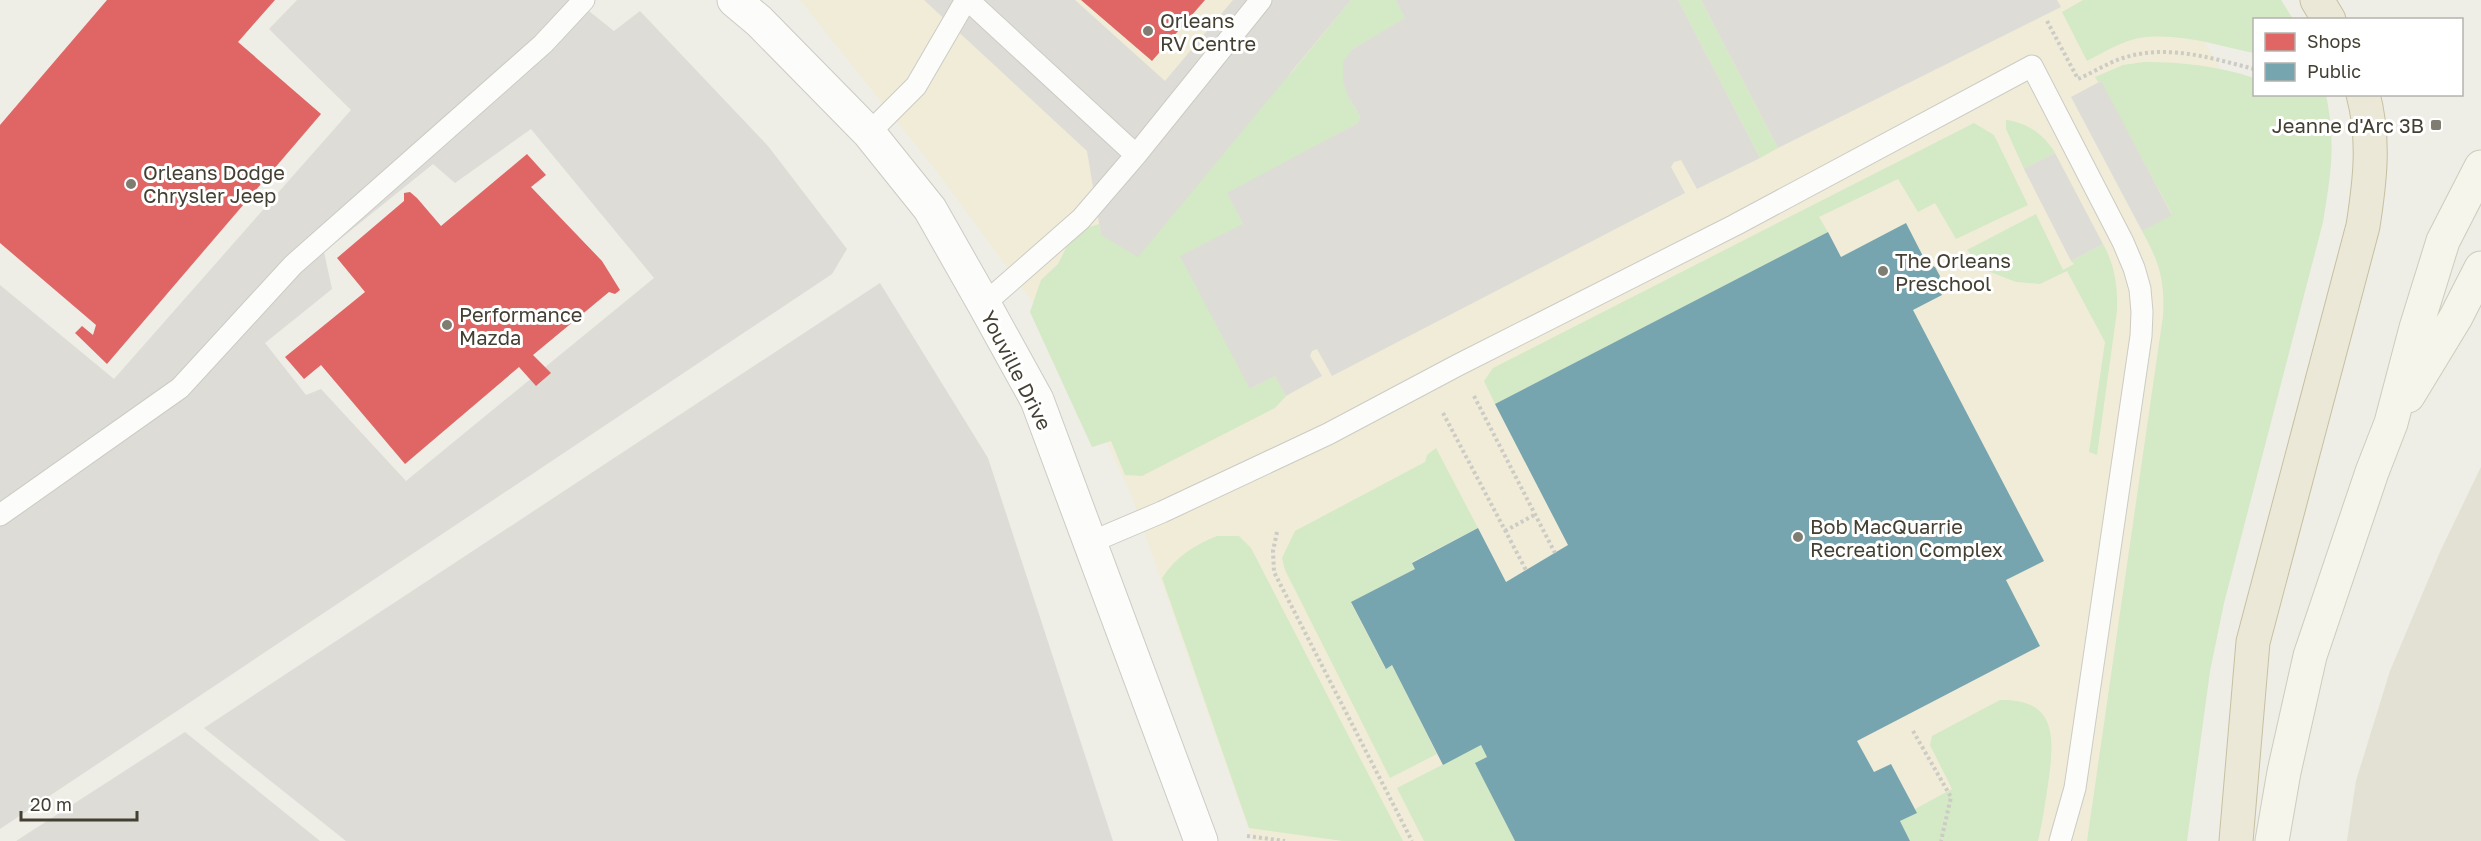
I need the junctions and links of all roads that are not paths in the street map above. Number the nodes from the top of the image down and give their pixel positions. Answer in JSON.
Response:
{"nodes":[{"id":1,"x":584,"y":0,"type":"edge"},
{"id":2,"x":734,"y":0,"type":"edge"},
{"id":3,"x":967,"y":0,"type":"edge"},
{"id":4,"x":1261,"y":0,"type":"edge"},
{"id":5,"x":2318,"y":0,"type":"edge"},
{"id":6,"x":2328,"y":18,"type":"edge"},
{"id":7,"x":2363,"y":96,"type":"edge"},
{"id":8,"x":869,"y":133,"type":"junction"},
{"id":9,"x":1136,"y":155,"type":"junction"},
{"id":10,"x":2481,"y":167,"type":"edge"},
{"id":11,"x":2481,"y":268,"type":"edge"},
{"id":12,"x":984,"y":304,"type":"junction"},
{"id":13,"x":2391,"y":423,"type":"junction"},
{"id":14,"x":0,"y":515,"type":"edge"},
{"id":15,"x":1089,"y":543,"type":"junction"},
{"id":16,"x":1201,"y":841,"type":"edge"},
{"id":17,"x":2060,"y":841,"type":"edge"},
{"id":18,"x":2236,"y":841,"type":"edge"},
{"id":19,"x":2272,"y":841,"type":"edge"}],
"edges":[{"from":1,"to":14,"type":"lane"},
{"from":2,"to":8,"type":"street","name":"Youville Drive"},
{"from":3,"to":8,"type":"lane"},
{"from":3,"to":9,"type":"lane"},
{"from":4,"to":9,"type":"lane"},
{"from":5,"to":6,"type":"highway"},
{"from":7,"to":18,"type":"highway"},
{"from":8,"to":12,"type":"street","name":"Youville Drive"},
{"from":9,"to":12,"type":"lane"},
{"from":10,"to":13,"type":"main road"},
{"from":11,"to":13,"type":"main road"},
{"from":12,"to":15,"type":"street","name":"Youville Drive"},
{"from":13,"to":19,"type":"main road"},
{"from":15,"to":16,"type":"street","name":"Youville Drive"},
{"from":15,"to":17,"type":"lane"}]}
